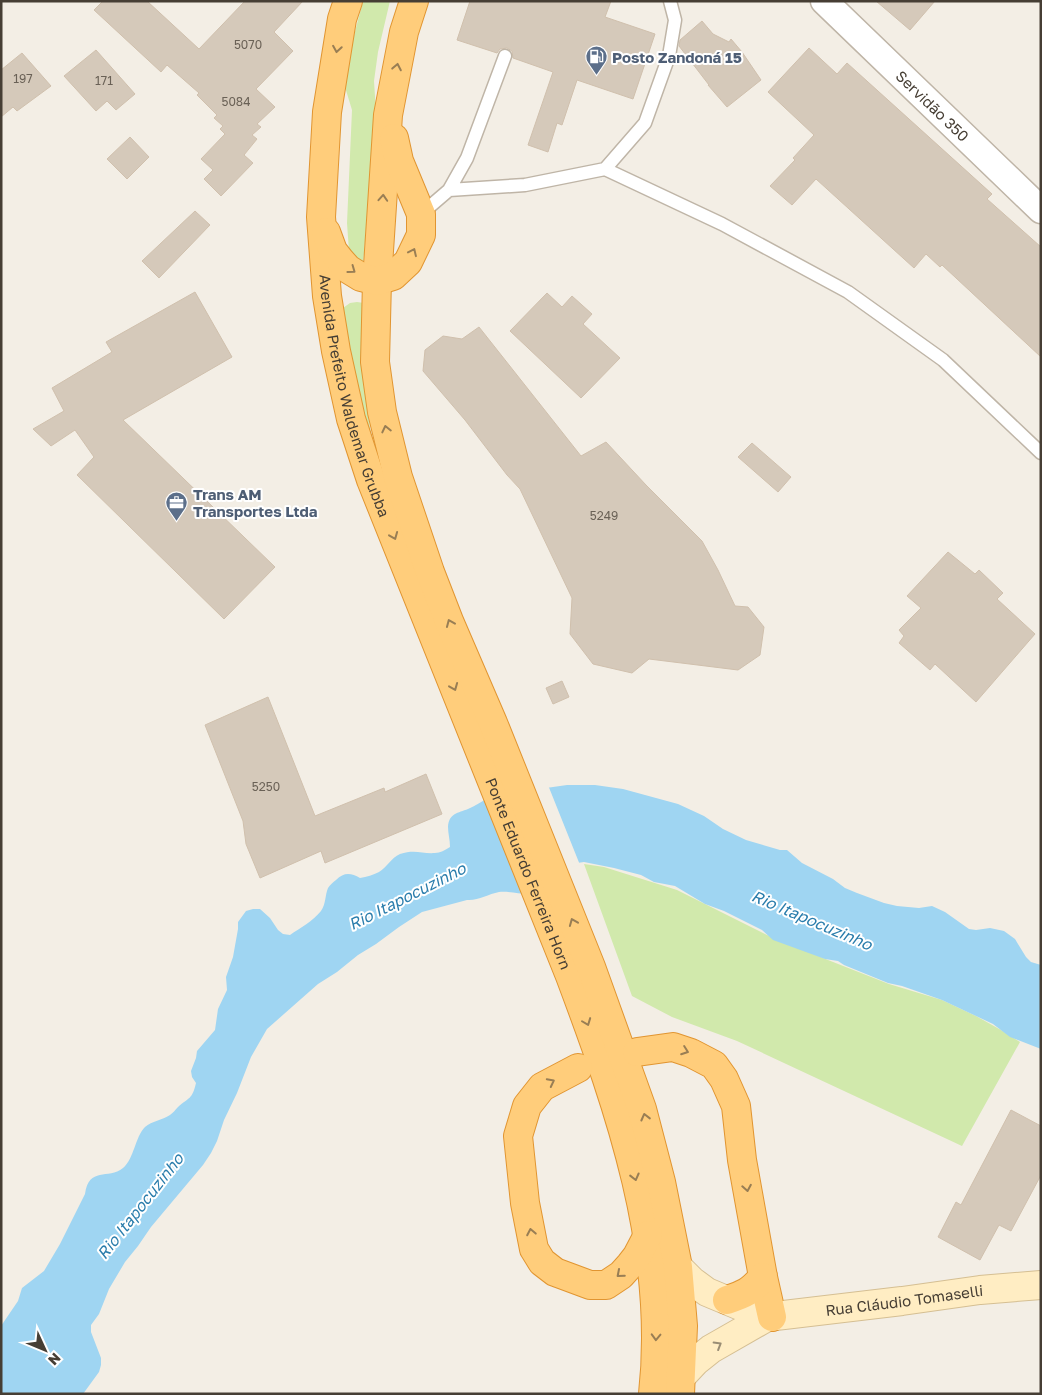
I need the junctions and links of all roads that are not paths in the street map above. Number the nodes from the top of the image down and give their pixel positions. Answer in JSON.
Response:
{"nodes":[{"id":1,"x":348,"y":1,"type":"edge"},
{"id":2,"x":414,"y":1,"type":"edge"},
{"id":3,"x":670,"y":1,"type":"edge"},
{"id":4,"x":824,"y":1,"type":"edge"},
{"id":5,"x":506,"y":56,"type":"dead end"},
{"id":6,"x":388,"y":115,"type":"junction"},
{"id":7,"x":605,"y":169,"type":"junction"},
{"id":8,"x":449,"y":190,"type":"junction"},
{"id":9,"x":1041,"y":210,"type":"edge"},
{"id":10,"x":421,"y":214,"type":"junction"},
{"id":11,"x":321,"y":217,"type":"junction"},
{"id":12,"x":377,"y":281,"type":"junction"},
{"id":13,"x":1041,"y":453,"type":"edge"},
{"id":14,"x":499,"y":768,"type":"junction"},
{"id":15,"x":580,"y":972,"type":"junction"},
{"id":16,"x":637,"y":1052,"type":"dead end"},
{"id":17,"x":578,"y":1068,"type":"dead end"},
{"id":18,"x":648,"y":1235,"type":"junction"},
{"id":19,"x":678,"y":1268,"type":"junction"},
{"id":20,"x":763,"y":1277,"type":"junction"},
{"id":21,"x":1041,"y":1285,"type":"edge"},
{"id":22,"x":726,"y":1300,"type":"junction"},
{"id":23,"x":770,"y":1317,"type":"junction"},
{"id":24,"x":680,"y":1386,"type":"edge"},
{"id":25,"x":653,"y":1394,"type":"edge"}],
"edges":[{"from":1,"to":11,"type":"highway","name":"Avenida Prefeito Waldemar Grubba","one_way":true},
{"from":6,"to":2,"type":"highway","name":"Avenida Prefeito Waldemar Grubba","one_way":true},
{"from":3,"to":7,"type":"lane"},
{"from":4,"to":9,"type":"street","name":"Servidão 350"},
{"from":5,"to":8,"type":"lane"},
{"from":6,"to":10,"type":"highway"},
{"from":12,"to":6,"type":"highway","name":"Avenida Prefeito Waldemar Grubba","one_way":true},
{"from":7,"to":8,"type":"lane"},
{"from":7,"to":13,"type":"lane"},
{"from":8,"to":10,"type":"lane"},
{"from":12,"to":10,"type":"highway","one_way":true},
{"from":11,"to":12,"type":"highway","one_way":true},
{"from":11,"to":14,"type":"highway","name":"Avenida Prefeito Waldemar Grubba","one_way":true},
{"from":14,"to":12,"type":"highway","name":"Avenida Prefeito Waldemar Grubba","one_way":true},
{"from":14,"to":15,"type":"highway","name":"Ponte Eduardo Ferreira Horn"},
{"from":15,"to":18,"type":"highway","one_way":true},
{"from":19,"to":15,"type":"highway","one_way":true},
{"from":16,"to":20,"type":"highway","one_way":true},
{"from":18,"to":17,"type":"highway","one_way":true},
{"from":18,"to":25,"type":"highway","one_way":true},
{"from":19,"to":22,"type":"main road"},
{"from":19,"to":24,"type":"highway"},
{"from":20,"to":22,"type":"highway"},
{"from":20,"to":23,"type":"highway"},
{"from":21,"to":23,"type":"main road","name":"Rua Cláudio Tomaselli"},
{"from":22,"to":23,"type":"main road"},
{"from":24,"to":23,"type":"main road","name":"Rua Cláudio Tomaselli","one_way":true}]}
